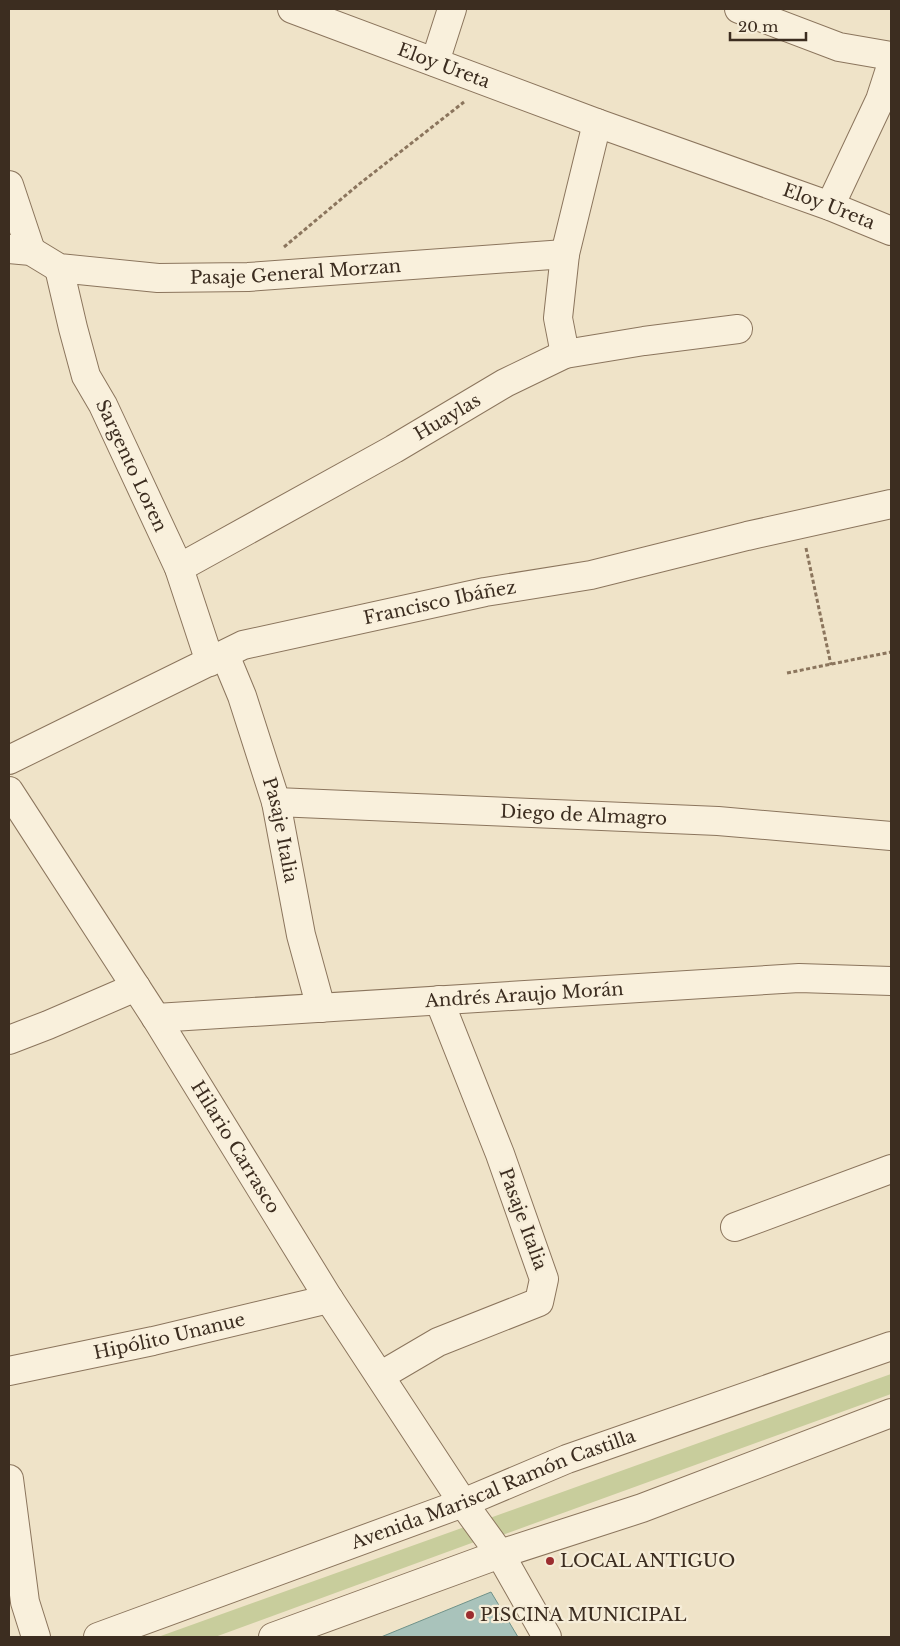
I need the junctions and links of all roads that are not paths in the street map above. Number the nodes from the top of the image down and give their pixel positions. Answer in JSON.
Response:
{"nodes":[{"id":1,"x":292,"y":9,"type":"edge"},
{"id":2,"x":452,"y":9,"type":"edge"},
{"id":3,"x":739,"y":9,"type":"edge"},
{"id":4,"x":891,"y":56,"type":"edge"},
{"id":5,"x":435,"y":62,"type":"junction"},
{"id":6,"x":891,"y":66,"type":"edge"},
{"id":7,"x":598,"y":123,"type":"junction"},
{"id":8,"x":9,"y":185,"type":"edge"},
{"id":9,"x":830,"y":206,"type":"junction"},
{"id":10,"x":891,"y":231,"type":"edge"},
{"id":11,"x":20,"y":250,"type":"edge"},
{"id":12,"x":565,"y":254,"type":"junction"},
{"id":13,"x":59,"y":268,"type":"junction"},
{"id":14,"x":738,"y":329,"type":"dead end"},
{"id":15,"x":565,"y":354,"type":"junction"},
{"id":16,"x":891,"y":504,"type":"edge"},
{"id":17,"x":179,"y":568,"type":"junction"},
{"id":18,"x":217,"y":659,"type":"junction"},
{"id":19,"x":9,"y":760,"type":"edge"},
{"id":20,"x":9,"y":792,"type":"edge"},
{"id":21,"x":276,"y":802,"type":"junction"},
{"id":22,"x":891,"y":836,"type":"edge"},
{"id":23,"x":891,"y":981,"type":"edge"},
{"id":24,"x":136,"y":987,"type":"junction"},
{"id":25,"x":440,"y":1000,"type":"junction"},
{"id":26,"x":321,"y":1008,"type":"junction"},
{"id":27,"x":156,"y":1018,"type":"junction"},
{"id":28,"x":9,"y":1040,"type":"edge"},
{"id":29,"x":891,"y":1169,"type":"edge"},
{"id":30,"x":736,"y":1228,"type":"dead end"},
{"id":31,"x":329,"y":1298,"type":"junction"},
{"id":32,"x":891,"y":1346,"type":"edge"},
{"id":33,"x":9,"y":1371,"type":"edge"},
{"id":34,"x":380,"y":1376,"type":"junction"},
{"id":35,"x":891,"y":1413,"type":"edge"},
{"id":36,"x":9,"y":1480,"type":"edge"},
{"id":37,"x":463,"y":1503,"type":"junction"},
{"id":38,"x":500,"y":1554,"type":"junction"},
{"id":39,"x":36,"y":1637,"type":"edge"},
{"id":40,"x":98,"y":1637,"type":"edge"},
{"id":41,"x":273,"y":1637,"type":"edge"},
{"id":42,"x":547,"y":1637,"type":"edge"}],
"edges":[{"from":1,"to":5,"type":"street","name":"Eloy Ureta"},
{"from":2,"to":5,"type":"street"},
{"from":3,"to":4,"type":"street"},
{"from":5,"to":7,"type":"street","name":"Eloy Ureta"},
{"from":6,"to":9,"type":"street"},
{"from":7,"to":9,"type":"street","name":"Eloy Ureta"},
{"from":7,"to":12,"type":"street"},
{"from":8,"to":11,"type":"street"},
{"from":9,"to":10,"type":"street","name":"Eloy Ureta"},
{"from":11,"to":13,"type":"street","name":"Pasaje General Morzan"},
{"from":12,"to":13,"type":"street","name":"Pasaje General Morzan"},
{"from":12,"to":15,"type":"street"},
{"from":13,"to":17,"type":"street","name":"Sargento Loren"},
{"from":14,"to":15,"type":"street","name":"Huaylas"},
{"from":15,"to":17,"type":"street","name":"Huaylas"},
{"from":16,"to":18,"type":"street","name":"Francisco Ibáñez"},
{"from":17,"to":18,"type":"street","name":"Sargento Loren"},
{"from":18,"to":19,"type":"street","name":"Francisco Ibáñez"},
{"from":18,"to":21,"type":"street","name":"Pasaje Italia"},
{"from":20,"to":24,"type":"street","name":"Hilario Carrasco"},
{"from":21,"to":22,"type":"street","name":"Diego de Almagro"},
{"from":21,"to":26,"type":"street","name":"Pasaje Italia"},
{"from":23,"to":25,"type":"street","name":"Andrés Araujo Morán"},
{"from":24,"to":27,"type":"street","name":"Hilario Carrasco"},
{"from":24,"to":28,"type":"street"},
{"from":25,"to":26,"type":"street","name":"Andrés Araujo Morán"},
{"from":25,"to":34,"type":"street","name":"Pasaje Italia"},
{"from":26,"to":27,"type":"street","name":"Andrés Araujo Morán"},
{"from":27,"to":31,"type":"street","name":"Hilario Carrasco"},
{"from":29,"to":30,"type":"street"},
{"from":31,"to":33,"type":"street","name":"Hipólito Unanue"},
{"from":31,"to":34,"type":"street","name":"Hilario Carrasco"},
{"from":32,"to":37,"type":"street","name":"Avenida Mariscal Ramón Castilla"},
{"from":34,"to":37,"type":"street","name":"Hilario Carrasco"},
{"from":35,"to":38,"type":"street"},
{"from":36,"to":39,"type":"street"},
{"from":37,"to":38,"type":"street","name":"Hilario Carrasco"},
{"from":37,"to":40,"type":"street","name":"Avenida Mariscal Ramón Castilla"},
{"from":38,"to":41,"type":"street"},
{"from":38,"to":42,"type":"street","name":"Hilario Carrasco"}]}
